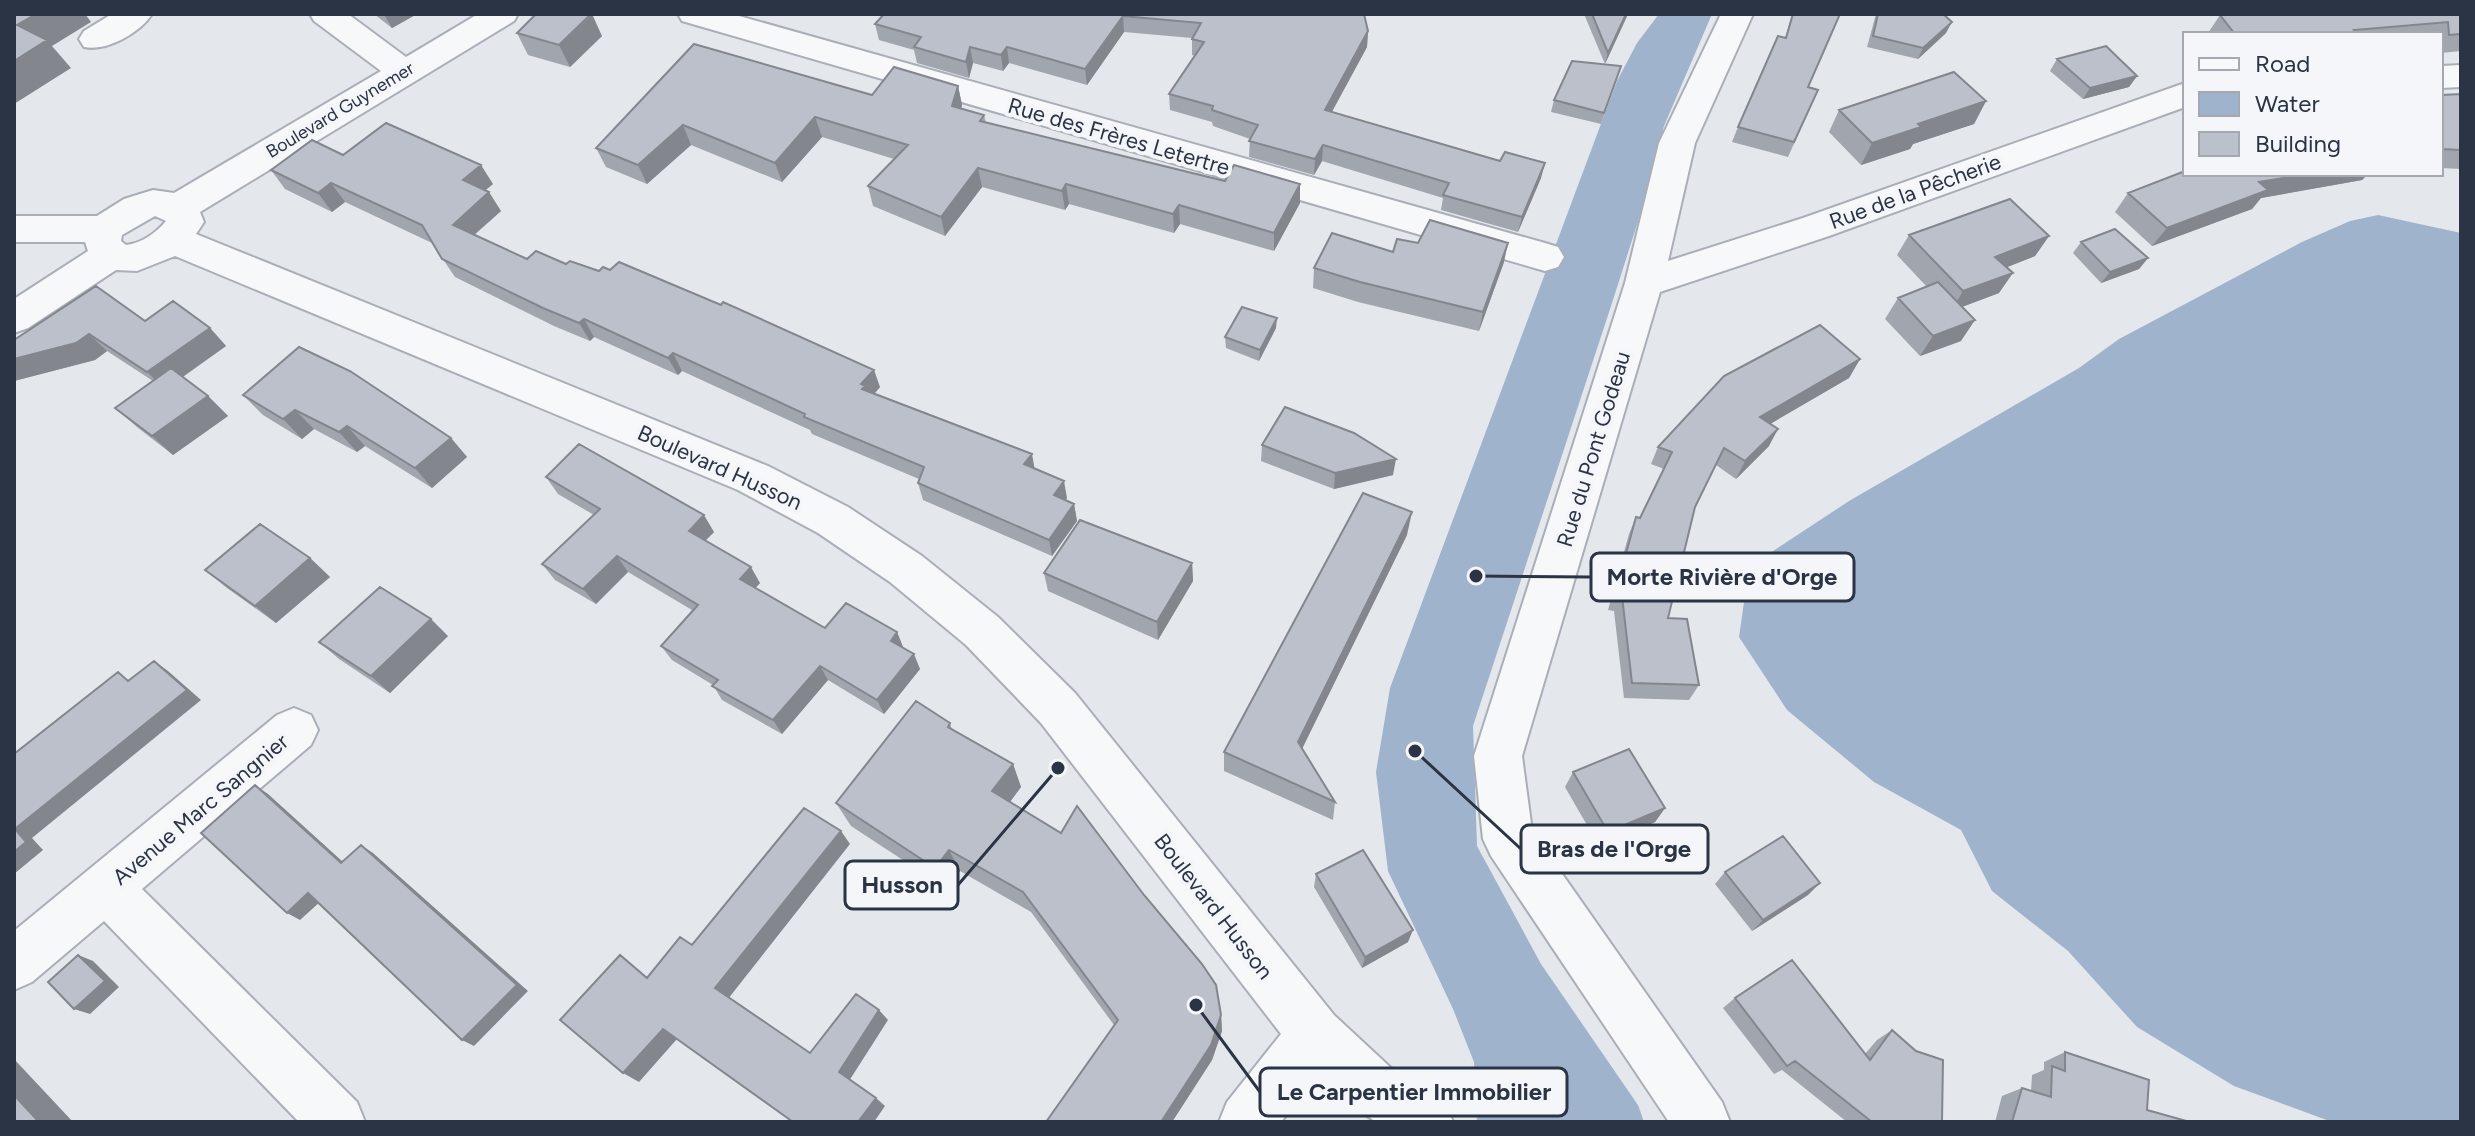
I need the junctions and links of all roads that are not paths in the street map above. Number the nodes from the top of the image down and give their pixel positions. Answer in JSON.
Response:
{"nodes":[{"id":1,"x":136,"y":14,"type":"edge"},
{"id":2,"x":326,"y":14,"type":"edge"},
{"id":3,"x":502,"y":14,"type":"edge"},
{"id":4,"x":694,"y":14,"type":"edge"},
{"id":5,"x":1737,"y":14,"type":"edge"},
{"id":6,"x":96,"y":39,"type":"dead end"},
{"id":7,"x":404,"y":72,"type":"junction"},
{"id":8,"x":2183,"y":95,"type":"edge"},
{"id":9,"x":176,"y":224,"type":"junction"},
{"id":10,"x":14,"y":229,"type":"edge"},
{"id":11,"x":109,"y":242,"type":"junction"},
{"id":12,"x":14,"y":243,"type":"edge"},
{"id":13,"x":1545,"y":257,"type":"dead end"},
{"id":14,"x":1644,"y":283,"type":"junction"},
{"id":15,"x":19,"y":315,"type":"edge"},
{"id":16,"x":294,"y":730,"type":"dead end"},
{"id":17,"x":106,"y":888,"type":"junction"},
{"id":18,"x":14,"y":964,"type":"edge"},
{"id":19,"x":1315,"y":1034,"type":"junction"},
{"id":20,"x":337,"y":1122,"type":"edge"},
{"id":21,"x":1247,"y":1122,"type":"edge"},
{"id":22,"x":1425,"y":1122,"type":"edge"},
{"id":23,"x":1702,"y":1122,"type":"edge"}],
"edges":[{"from":1,"to":6,"type":"street"},
{"from":2,"to":7,"type":"street"},
{"from":3,"to":7,"type":"street","name":"Boulevard Guynemer"},
{"from":4,"to":13,"type":"street","name":"Rue des Frères Letertre"},
{"from":5,"to":14,"type":"street","name":"Rue du Pont Godeau"},
{"from":7,"to":9,"type":"street","name":"Boulevard Guynemer"},
{"from":8,"to":14,"type":"street","name":"Rue de la Pêcherie"},
{"from":9,"to":11,"type":"street"},
{"from":9,"to":19,"type":"street","name":"Boulevard Husson"},
{"from":10,"to":11,"type":"street"},
{"from":11,"to":15,"type":"street"},
{"from":12,"to":15,"type":"street"},
{"from":14,"to":23,"type":"street","name":"Rue du Pont Godeau"},
{"from":16,"to":17,"type":"street","name":"Avenue Marc Sangnier"},
{"from":17,"to":18,"type":"street","name":"Avenue Marc Sangnier"},
{"from":17,"to":20,"type":"street","name":"Avenue Marc Sangnier"},
{"from":19,"to":21,"type":"street"},
{"from":19,"to":22,"type":"street","name":"Boulevard Husson"}]}
